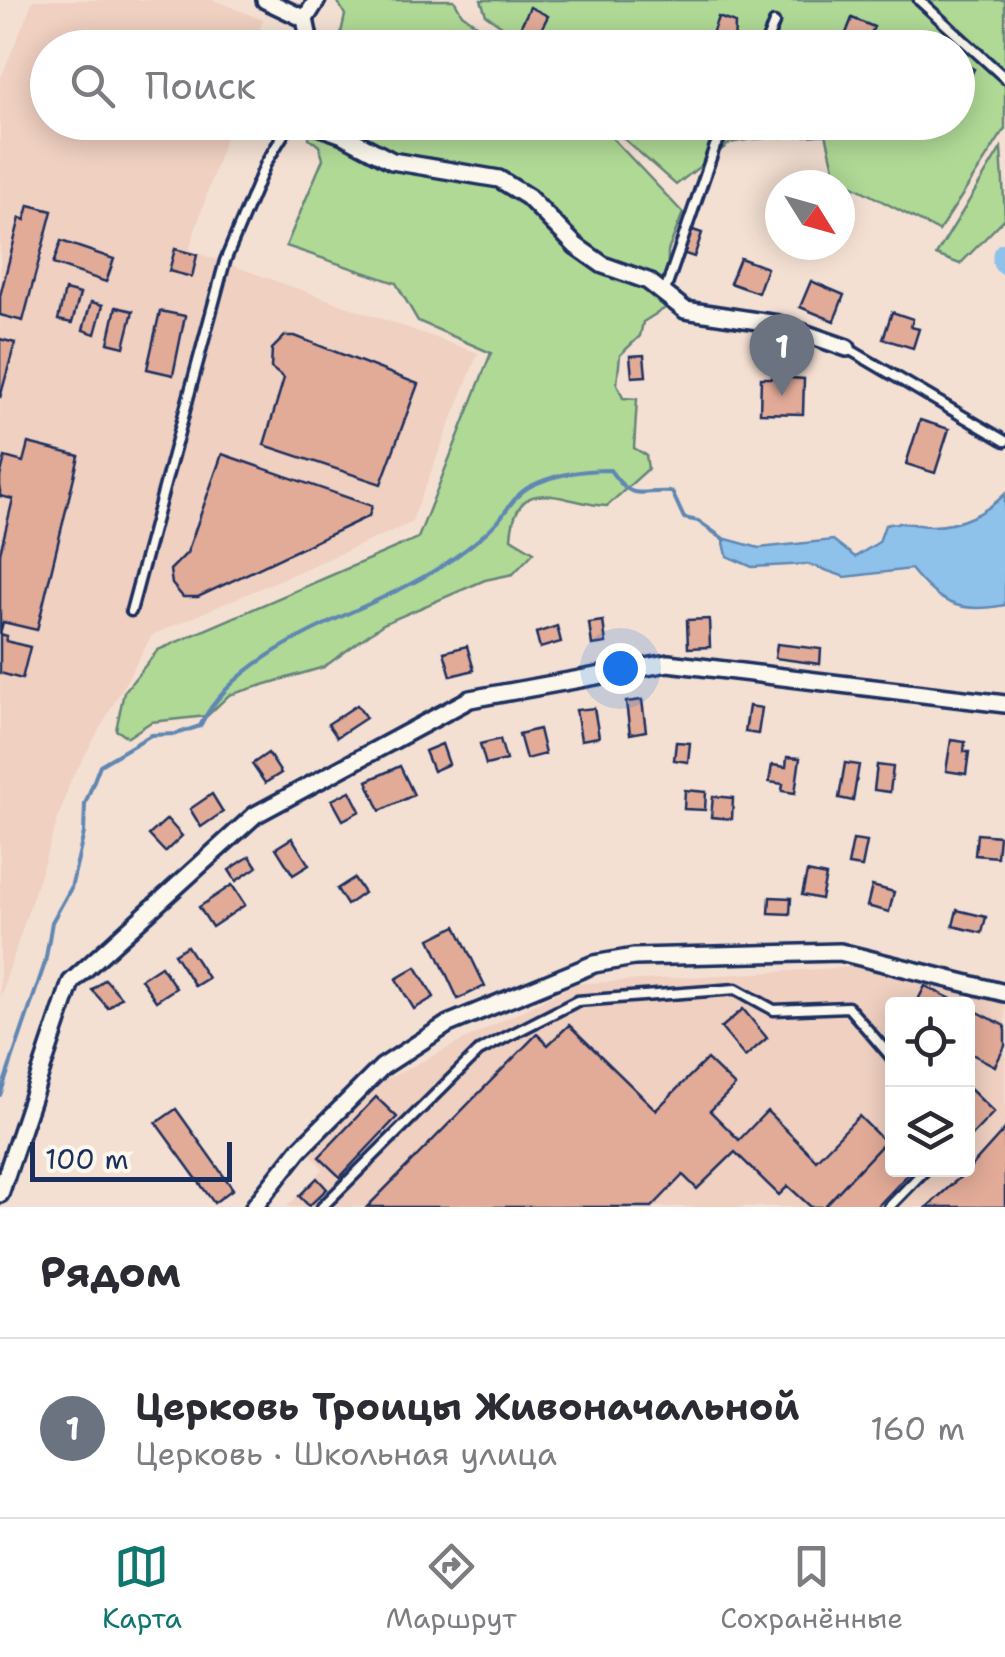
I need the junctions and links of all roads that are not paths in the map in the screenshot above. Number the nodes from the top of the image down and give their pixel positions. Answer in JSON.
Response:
{"nodes":[{"id":1,"x":265,"y":0,"type":"edge"},
{"id":2,"x":317,"y":0,"type":"edge"},
{"id":3,"x":919,"y":0,"type":"edge"},
{"id":4,"x":305,"y":20,"type":"junction"},
{"id":5,"x":774,"y":23,"type":"dead end"},
{"id":6,"x":307,"y":30,"type":"edge"},
{"id":7,"x":771,"y":30,"type":"edge"},
{"id":8,"x":952,"y":30,"type":"edge"},
{"id":9,"x":975,"y":51,"type":"edge"},
{"id":10,"x":1005,"y":78,"type":"edge"},
{"id":11,"x":279,"y":140,"type":"edge"},
{"id":12,"x":355,"y":140,"type":"edge"},
{"id":13,"x":721,"y":140,"type":"edge"},
{"id":14,"x":664,"y":294,"type":"junction"},
{"id":15,"x":847,"y":348,"type":"joint"},
{"id":16,"x":1005,"y":441,"type":"edge"},
{"id":17,"x":131,"y":611,"type":"dead end"},
{"id":18,"x":1005,"y":704,"type":"edge"},
{"id":19,"x":1005,"y":993,"type":"edge"},
{"id":20,"x":885,"y":1050,"type":"edge"},
{"id":21,"x":918,"y":1177,"type":"edge"},
{"id":22,"x":0,"y":1194,"type":"edge"},
{"id":23,"x":254,"y":1207,"type":"edge"},
{"id":24,"x":322,"y":1207,"type":"edge"},
{"id":25,"x":889,"y":1207,"type":"edge"}],
"edges":[{"from":1,"to":4,"type":"street"},
{"from":2,"to":4,"type":"street"},
{"from":3,"to":8,"type":"lane"},
{"from":4,"to":6,"type":"street"},
{"from":5,"to":7,"type":"lane"},
{"from":9,"to":10,"type":"lane"},
{"from":11,"to":17,"type":"lane"},
{"from":12,"to":14,"type":"street"},
{"from":13,"to":14,"type":"lane"},
{"from":14,"to":15,"type":"street"},
{"from":15,"to":16,"type":"lane"},
{"from":18,"to":22,"type":"street"},
{"from":19,"to":23,"type":"street"},
{"from":20,"to":24,"type":"lane"},
{"from":21,"to":25,"type":"lane"}]}
